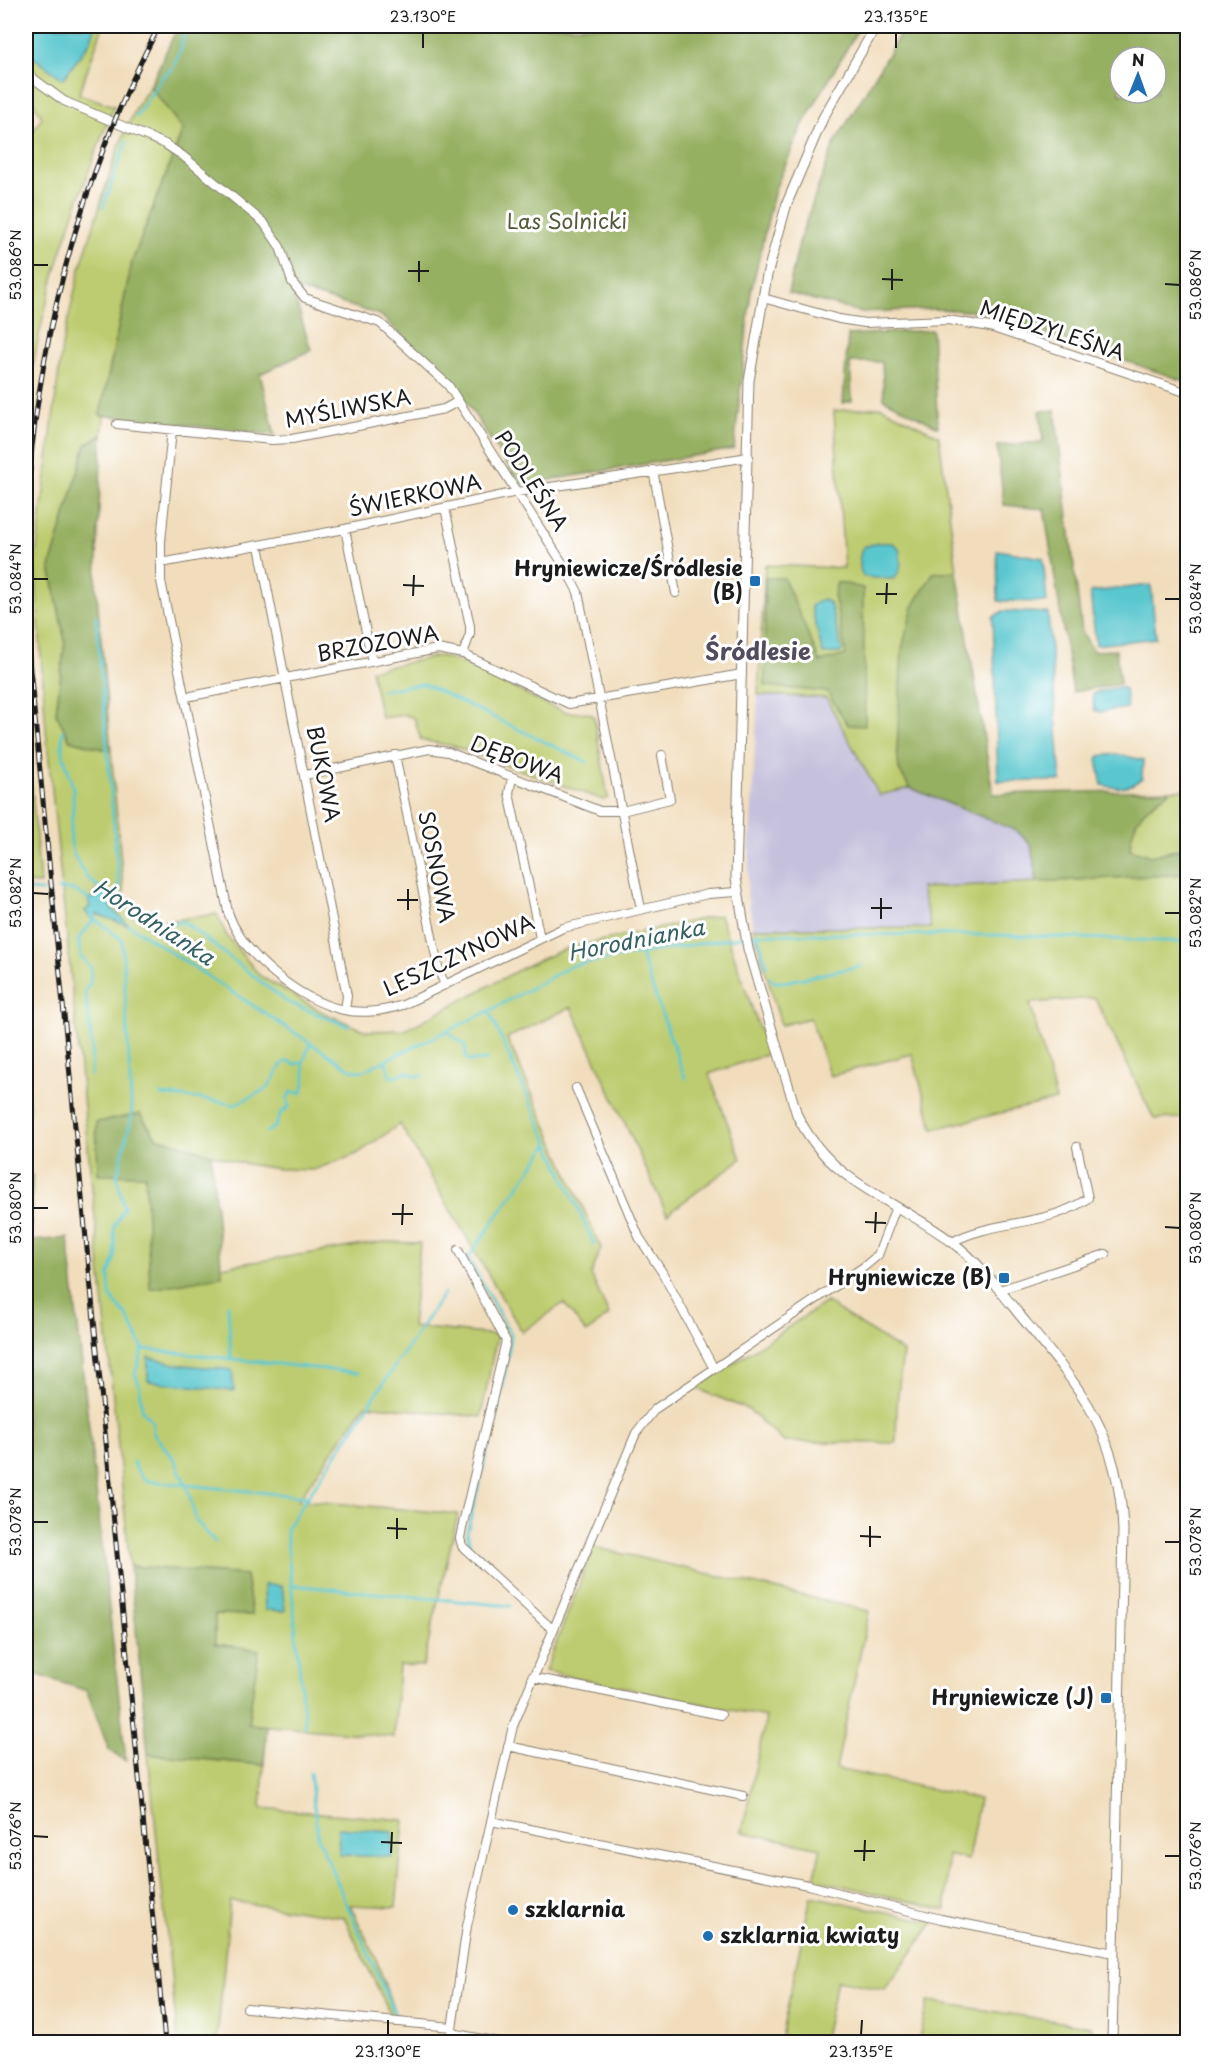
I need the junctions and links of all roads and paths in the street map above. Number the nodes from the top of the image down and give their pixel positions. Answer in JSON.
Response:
{"nodes":[{"id":1,"x":876,"y":26,"type":"edge"},
{"id":2,"x":26,"y":73,"type":"edge"},
{"id":3,"x":763,"y":298,"type":"junction"},
{"id":4,"x":1188,"y":393,"type":"edge"},
{"id":5,"x":457,"y":402,"type":"junction"},
{"id":6,"x":117,"y":424,"type":"dead end"},
{"id":7,"x":172,"y":430,"type":"junction"},
{"id":8,"x":749,"y":457,"type":"junction"},
{"id":9,"x":653,"y":470,"type":"junction"},
{"id":10,"x":518,"y":492,"type":"junction"},
{"id":11,"x":445,"y":508,"type":"junction"},
{"id":12,"x":345,"y":529,"type":"junction"},
{"id":13,"x":259,"y":546,"type":"junction"},
{"id":14,"x":160,"y":563,"type":"junction"},
{"id":15,"x":676,"y":593,"type":"dead end"},
{"id":16,"x":462,"y":654,"type":"junction"},
{"id":17,"x":372,"y":662,"type":"junction"},
{"id":18,"x":742,"y":674,"type":"junction"},
{"id":19,"x":286,"y":679,"type":"junction"},
{"id":20,"x":186,"y":698,"type":"junction"},
{"id":21,"x":600,"y":700,"type":"junction"},
{"id":22,"x":662,"y":755,"type":"dead end"},
{"id":23,"x":395,"y":756,"type":"junction"},
{"id":24,"x":305,"y":775,"type":"junction"},
{"id":25,"x":512,"y":778,"type":"junction"},
{"id":26,"x":622,"y":811,"type":"junction"},
{"id":27,"x":737,"y":892,"type":"junction"},
{"id":28,"x":641,"y":909,"type":"junction"},
{"id":29,"x":540,"y":938,"type":"junction"},
{"id":30,"x":445,"y":985,"type":"junction"},
{"id":31,"x":345,"y":1010,"type":"junction"},
{"id":32,"x":576,"y":1088,"type":"dead end"},
{"id":33,"x":1077,"y":1146,"type":"dead end"},
{"id":34,"x":896,"y":1207,"type":"junction"},
{"id":35,"x":952,"y":1242,"type":"junction"},
{"id":36,"x":458,"y":1250,"type":"dead end"},
{"id":37,"x":1106,"y":1254,"type":"dead end"},
{"id":38,"x":1000,"y":1290,"type":"junction"},
{"id":39,"x":713,"y":1367,"type":"junction"},
{"id":40,"x":552,"y":1629,"type":"junction"},
{"id":41,"x":532,"y":1677,"type":"junction"},
{"id":42,"x":721,"y":1714,"type":"dead end"},
{"id":43,"x":508,"y":1746,"type":"junction"},
{"id":44,"x":743,"y":1796,"type":"dead end"},
{"id":45,"x":491,"y":1821,"type":"junction"},
{"id":46,"x":1114,"y":1953,"type":"junction"},
{"id":47,"x":247,"y":2008,"type":"dead end"},
{"id":48,"x":452,"y":2030,"type":"junction"},
{"id":49,"x":450,"y":2043,"type":"edge"},
{"id":50,"x":498,"y":2043,"type":"edge"},
{"id":51,"x":1112,"y":2043,"type":"edge"}],
"edges":[{"from":1,"to":3,"type":"street"},
{"from":2,"to":5,"type":"street","name":"PODLEŚNA"},
{"from":3,"to":4,"type":"street","name":"MIĘDZYLEŚNA"},
{"from":3,"to":8,"type":"street"},
{"from":5,"to":7,"type":"street","name":"MYŚLIWSKA"},
{"from":5,"to":10,"type":"street","name":"PODLEŚNA"},
{"from":6,"to":7,"type":"street","name":"MYŚLIWSKA"},
{"from":7,"to":14,"type":"street"},
{"from":8,"to":9,"type":"street","name":"ŚWIERKOWA"},
{"from":8,"to":18,"type":"street"},
{"from":9,"to":10,"type":"street","name":"ŚWIERKOWA"},
{"from":9,"to":15,"type":"street"},
{"from":10,"to":11,"type":"street","name":"ŚWIERKOWA"},
{"from":10,"to":21,"type":"street","name":"PODLEŚNA"},
{"from":11,"to":12,"type":"street","name":"ŚWIERKOWA"},
{"from":11,"to":16,"type":"street"},
{"from":12,"to":13,"type":"street","name":"ŚWIERKOWA"},
{"from":12,"to":17,"type":"street"},
{"from":13,"to":14,"type":"street","name":"ŚWIERKOWA"},
{"from":13,"to":19,"type":"street","name":"BUKOWA"},
{"from":14,"to":20,"type":"street","name":"LESZCZYNOWA"},
{"from":16,"to":17,"type":"street","name":"BRZOZOWA"},
{"from":16,"to":21,"type":"street","name":"BRZOZOWA"},
{"from":17,"to":19,"type":"street","name":"BRZOZOWA"},
{"from":18,"to":21,"type":"street","name":"BRZOZOWA"},
{"from":18,"to":27,"type":"street"},
{"from":19,"to":20,"type":"street","name":"BRZOZOWA"},
{"from":19,"to":24,"type":"street","name":"BUKOWA"},
{"from":20,"to":31,"type":"street","name":"LESZCZYNOWA"},
{"from":21,"to":26,"type":"street","name":"PODLEŚNA"},
{"from":22,"to":26,"type":"street","name":"DĘBOWA"},
{"from":23,"to":24,"type":"street","name":"DĘBOWA"},
{"from":23,"to":25,"type":"street","name":"DĘBOWA"},
{"from":23,"to":30,"type":"street","name":"SOSNOWA"},
{"from":24,"to":31,"type":"street","name":"BUKOWA"},
{"from":25,"to":26,"type":"street","name":"DĘBOWA"},
{"from":25,"to":29,"type":"street"},
{"from":26,"to":28,"type":"street","name":"PODLEŚNA"},
{"from":27,"to":28,"type":"street","name":"LESZCZYNOWA"},
{"from":27,"to":34,"type":"street"},
{"from":28,"to":29,"type":"street","name":"LESZCZYNOWA"},
{"from":29,"to":30,"type":"street","name":"LESZCZYNOWA"},
{"from":30,"to":31,"type":"street","name":"LESZCZYNOWA"},
{"from":32,"to":39,"type":"street"},
{"from":33,"to":35,"type":"street"},
{"from":34,"to":35,"type":"street"},
{"from":34,"to":39,"type":"street"},
{"from":35,"to":38,"type":"street"},
{"from":36,"to":40,"type":"street"},
{"from":37,"to":38,"type":"street"},
{"from":38,"to":46,"type":"street"},
{"from":39,"to":40,"type":"street"},
{"from":40,"to":41,"type":"street"},
{"from":41,"to":42,"type":"street"},
{"from":41,"to":43,"type":"street"},
{"from":43,"to":44,"type":"street"},
{"from":43,"to":45,"type":"street"},
{"from":45,"to":46,"type":"street"},
{"from":45,"to":48,"type":"street"},
{"from":46,"to":51,"type":"street"},
{"from":47,"to":48,"type":"street"},
{"from":48,"to":49,"type":"street"},
{"from":48,"to":50,"type":"street"}]}
